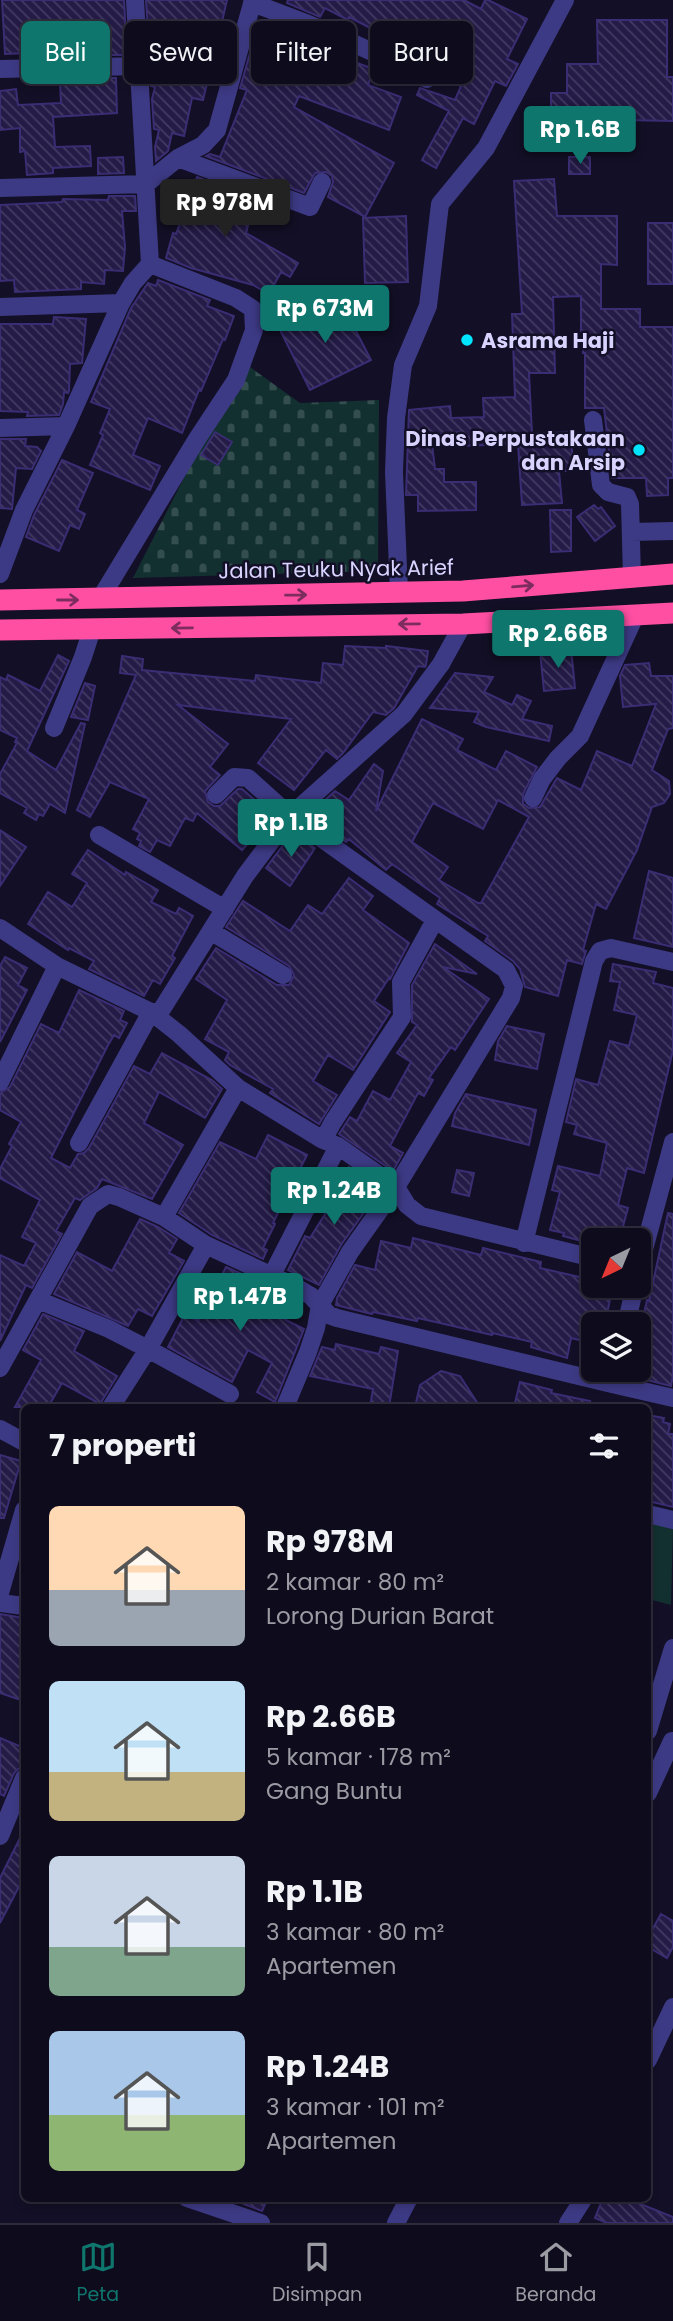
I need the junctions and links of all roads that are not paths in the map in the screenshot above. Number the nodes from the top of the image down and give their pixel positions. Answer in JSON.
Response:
{"nodes":[{"id":1,"x":135,"y":0,"type":"edge"},
{"id":2,"x":565,"y":0,"type":"edge"},
{"id":3,"x":252,"y":2,"type":"edge"},
{"id":4,"x":137,"y":21,"type":"edge"},
{"id":5,"x":370,"y":50,"type":"edge"},
{"id":6,"x":124,"y":66,"type":"edge"},
{"id":7,"x":0,"y":69,"type":"edge"},
{"id":8,"x":141,"y":84,"type":"edge"},
{"id":9,"x":178,"y":158,"type":"junction"},
{"id":10,"x":322,"y":181,"type":"dead end"},
{"id":11,"x":146,"y":184,"type":"junction"},
{"id":12,"x":0,"y":188,"type":"edge"},
{"id":13,"x":150,"y":264,"type":"junction"},
{"id":14,"x":121,"y":303,"type":"junction"},
{"id":15,"x":0,"y":307,"type":"edge"},
{"id":16,"x":593,"y":420,"type":"dead end"},
{"id":17,"x":66,"y":426,"type":"junction"},
{"id":18,"x":0,"y":428,"type":"edge"},
{"id":19,"x":673,"y":531,"type":"edge"},
{"id":20,"x":631,"y":532,"type":"junction"},
{"id":21,"x":0,"y":574,"type":"edge"},
{"id":22,"x":673,"y":574,"type":"edge"},
{"id":23,"x":632,"y":577,"type":"junction"},
{"id":24,"x":399,"y":592,"type":"junction"},
{"id":25,"x":100,"y":599,"type":"junction"},
{"id":26,"x":0,"y":600,"type":"edge"},
{"id":27,"x":673,"y":613,"type":"edge"},
{"id":28,"x":635,"y":616,"type":"junction"},
{"id":29,"x":463,"y":624,"type":"junction"},
{"id":30,"x":92,"y":629,"type":"junction"},
{"id":31,"x":0,"y":630,"type":"edge"},
{"id":32,"x":54,"y":728,"type":"dead end"},
{"id":33,"x":216,"y":795,"type":"dead end"},
{"id":34,"x":533,"y":798,"type":"dead end"},
{"id":35,"x":290,"y":816,"type":"junction"},
{"id":36,"x":99,"y":835,"type":"dead end"},
{"id":37,"x":225,"y":909,"type":"junction"},
{"id":38,"x":435,"y":920,"type":"junction"},
{"id":39,"x":0,"y":928,"type":"edge"},
{"id":40,"x":212,"y":932,"type":"junction"},
{"id":41,"x":673,"y":962,"type":"edge"},
{"id":42,"x":57,"y":966,"type":"junction"},
{"id":43,"x":283,"y":975,"type":"dead end"},
{"id":44,"x":151,"y":1012,"type":"junction"},
{"id":45,"x":0,"y":1082,"type":"edge"},
{"id":46,"x":238,"y":1088,"type":"junction"},
{"id":47,"x":673,"y":1142,"type":"edge"},
{"id":48,"x":79,"y":1143,"type":"dead end"},
{"id":49,"x":331,"y":1143,"type":"junction"},
{"id":50,"x":396,"y":1187,"type":"junction"},
{"id":51,"x":164,"y":1217,"type":"junction"},
{"id":52,"x":650,"y":1228,"type":"edge"},
{"id":53,"x":524,"y":1243,"type":"junction"},
{"id":54,"x":206,"y":1245,"type":"junction"},
{"id":55,"x":581,"y":1255,"type":"edge"},
{"id":56,"x":272,"y":1275,"type":"junction"},
{"id":57,"x":38,"y":1300,"type":"junction"},
{"id":58,"x":320,"y":1305,"type":"junction"},
{"id":59,"x":148,"y":1349,"type":"junction"},
{"id":60,"x":0,"y":1368,"type":"edge"},
{"id":61,"x":581,"y":1370,"type":"edge"},
{"id":62,"x":628,"y":1382,"type":"edge"},
{"id":63,"x":230,"y":1394,"type":"dead end"},
{"id":64,"x":673,"y":1398,"type":"edge"},
{"id":65,"x":113,"y":1404,"type":"edge"},
{"id":66,"x":286,"y":1404,"type":"edge"},
{"id":67,"x":0,"y":1429,"type":"edge"},
{"id":68,"x":21,"y":1440,"type":"edge"},
{"id":69,"x":651,"y":1515,"type":"edge"},
{"id":70,"x":21,"y":1520,"type":"edge"},
{"id":71,"x":673,"y":1520,"type":"edge"},
{"id":72,"x":0,"y":1593,"type":"edge"},
{"id":73,"x":0,"y":1603,"type":"edge"},
{"id":74,"x":21,"y":1606,"type":"edge"},
{"id":75,"x":673,"y":1648,"type":"edge"},
{"id":76,"x":651,"y":1720,"type":"edge"},
{"id":77,"x":651,"y":1731,"type":"edge"},
{"id":78,"x":673,"y":1742,"type":"edge"},
{"id":79,"x":21,"y":1785,"type":"edge"},
{"id":80,"x":651,"y":1787,"type":"edge"},
{"id":81,"x":0,"y":1836,"type":"edge"},
{"id":82,"x":673,"y":2007,"type":"edge"},
{"id":83,"x":651,"y":2054,"type":"edge"},
{"id":84,"x":199,"y":2202,"type":"edge"},
{"id":85,"x":408,"y":2202,"type":"edge"},
{"id":86,"x":581,"y":2202,"type":"edge"},
{"id":87,"x":261,"y":2223,"type":"edge"},
{"id":88,"x":396,"y":2223,"type":"edge"},
{"id":89,"x":568,"y":2223,"type":"edge"}],
"edges":[{"from":1,"to":4,"type":"street"},
{"from":2,"to":24,"type":"street"},
{"from":3,"to":5,"type":"street"},
{"from":3,"to":9,"type":"street"},
{"from":6,"to":7,"type":"street"},
{"from":8,"to":11,"type":"street"},
{"from":9,"to":10,"type":"street"},
{"from":9,"to":11,"type":"street"},
{"from":11,"to":12,"type":"street"},
{"from":11,"to":13,"type":"street"},
{"from":13,"to":14,"type":"street"},
{"from":13,"to":25,"type":"street"},
{"from":14,"to":15,"type":"street"},
{"from":14,"to":17,"type":"street"},
{"from":16,"to":20,"type":"street"},
{"from":17,"to":18,"type":"street"},
{"from":17,"to":21,"type":"street"},
{"from":19,"to":20,"type":"street"},
{"from":20,"to":23,"type":"street"},
{"from":22,"to":23,"type":"highway","name":"Jalan Teuku Nyak Arief"},
{"from":24,"to":23,"type":"highway","name":"Jalan Teuku Nyak Arief","one_way":true},
{"from":25,"to":24,"type":"highway","name":"Jalan Teuku Nyak Arief","one_way":true},
{"from":26,"to":25,"type":"highway","name":"Jalan Teuku Nyak Arief","one_way":true},
{"from":27,"to":28,"type":"highway"},
{"from":28,"to":29,"type":"highway"},
{"from":28,"to":34,"type":"street"},
{"from":29,"to":30,"type":"highway","one_way":true},
{"from":29,"to":35,"type":"street"},
{"from":30,"to":31,"type":"highway"},
{"from":30,"to":32,"type":"street"},
{"from":33,"to":35,"type":"street"},
{"from":35,"to":37,"type":"street"},
{"from":35,"to":38,"type":"street"},
{"from":36,"to":37,"type":"street"},
{"from":37,"to":40,"type":"street"},
{"from":38,"to":49,"type":"street"},
{"from":38,"to":50,"type":"street"},
{"from":39,"to":42,"type":"street"},
{"from":40,"to":43,"type":"street"},
{"from":40,"to":44,"type":"street"},
{"from":41,"to":53,"type":"street"},
{"from":42,"to":44,"type":"street"},
{"from":42,"to":45,"type":"street"},
{"from":44,"to":46,"type":"street"},
{"from":44,"to":48,"type":"street"},
{"from":46,"to":49,"type":"street"},
{"from":46,"to":51,"type":"street"},
{"from":47,"to":52,"type":"street"},
{"from":49,"to":50,"type":"street"},
{"from":49,"to":56,"type":"street"},
{"from":50,"to":53,"type":"street"},
{"from":50,"to":58,"type":"street"},
{"from":51,"to":54,"type":"street"},
{"from":51,"to":57,"type":"street"},
{"from":53,"to":55,"type":"street"},
{"from":54,"to":56,"type":"street"},
{"from":54,"to":59,"type":"street"},
{"from":56,"to":58,"type":"street"},
{"from":57,"to":59,"type":"street"},
{"from":57,"to":60,"type":"street"},
{"from":58,"to":61,"type":"street"},
{"from":58,"to":66,"type":"street"},
{"from":59,"to":63,"type":"street"},
{"from":59,"to":65,"type":"street"},
{"from":62,"to":64,"type":"street"},
{"from":67,"to":68,"type":"street"},
{"from":69,"to":71,"type":"street"},
{"from":70,"to":72,"type":"street"},
{"from":73,"to":74,"type":"street"},
{"from":75,"to":76,"type":"street"},
{"from":77,"to":78,"type":"street"},
{"from":78,"to":80,"type":"street"},
{"from":79,"to":81,"type":"street"},
{"from":82,"to":83,"type":"street"},
{"from":84,"to":87,"type":"street"},
{"from":85,"to":88,"type":"street"},
{"from":86,"to":89,"type":"street"}]}
